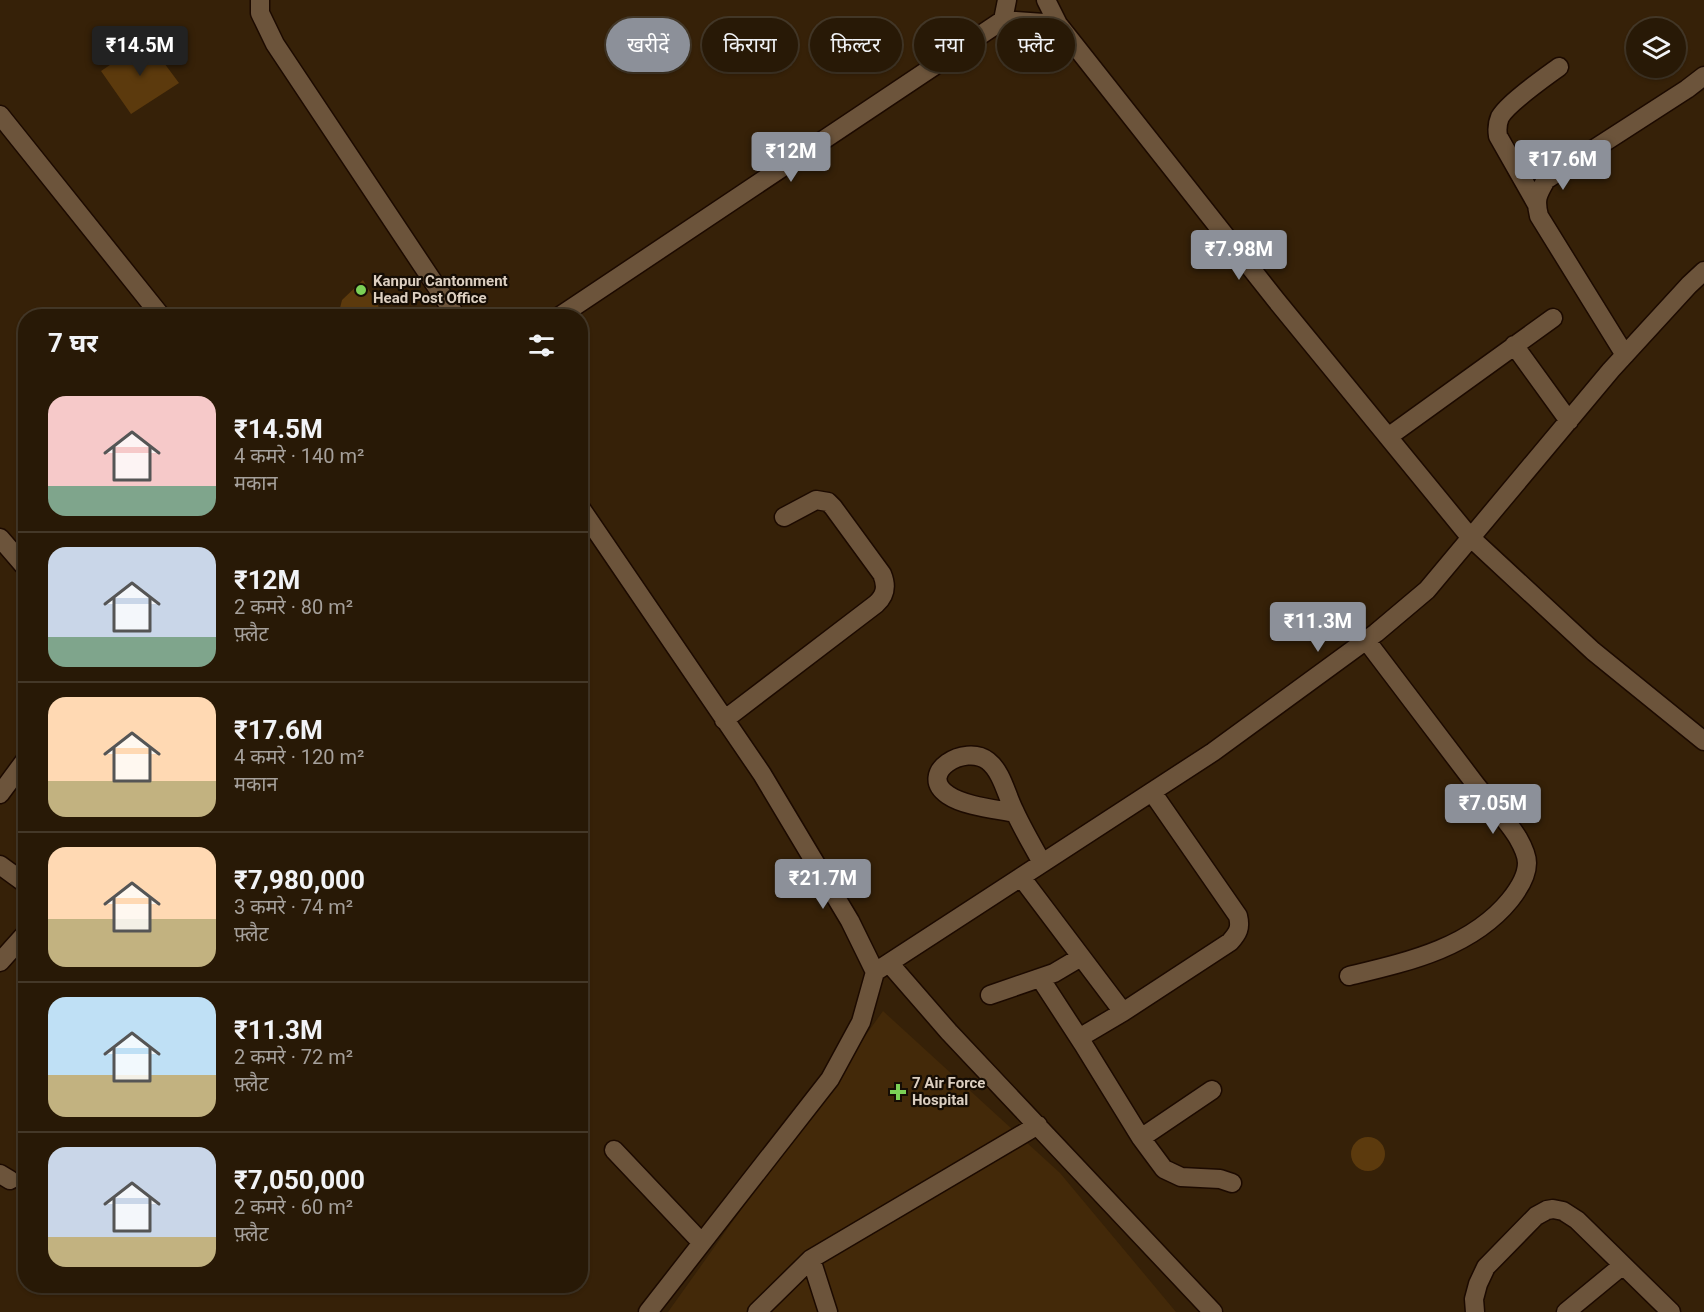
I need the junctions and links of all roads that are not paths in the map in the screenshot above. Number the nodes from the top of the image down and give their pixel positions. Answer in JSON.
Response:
{"nodes":[{"id":1,"x":260,"y":0,"type":"edge"},
{"id":2,"x":1007,"y":0,"type":"edge"},
{"id":3,"x":1046,"y":0,"type":"edge"},
{"id":4,"x":1003,"y":18,"type":"edge"},
{"id":5,"x":1055,"y":18,"type":"edge"},
{"id":6,"x":997,"y":24,"type":"edge"},
{"id":7,"x":1075,"y":46,"type":"edge"},
{"id":8,"x":1559,"y":67,"type":"dead end"},
{"id":9,"x":1704,"y":76,"type":"edge"},
{"id":10,"x":0,"y":115,"type":"edge"},
{"id":11,"x":1536,"y":203,"type":"junction"},
{"id":12,"x":1704,"y":271,"type":"edge"},
{"id":13,"x":154,"y":309,"type":"edge"},
{"id":14,"x":451,"y":309,"type":"edge"},
{"id":15,"x":570,"y":309,"type":"edge"},
{"id":16,"x":1553,"y":318,"type":"dead end"},
{"id":17,"x":1514,"y":345,"type":"junction"},
{"id":18,"x":1625,"y":355,"type":"junction"},
{"id":19,"x":1569,"y":421,"type":"junction"},
{"id":20,"x":1388,"y":437,"type":"junction"},
{"id":21,"x":784,"y":517,"type":"dead end"},
{"id":22,"x":588,"y":519,"type":"edge"},
{"id":23,"x":1470,"y":537,"type":"junction"},
{"id":24,"x":0,"y":538,"type":"edge"},
{"id":25,"x":18,"y":559,"type":"edge"},
{"id":26,"x":1366,"y":640,"type":"junction"},
{"id":27,"x":724,"y":720,"type":"junction"},
{"id":28,"x":1704,"y":741,"type":"edge"},
{"id":29,"x":18,"y":770,"type":"edge"},
{"id":30,"x":1152,"y":792,"type":"junction"},
{"id":31,"x":0,"y":794,"type":"edge"},
{"id":32,"x":1015,"y":813,"type":"dead end"},
{"id":33,"x":1042,"y":863,"type":"junction"},
{"id":34,"x":0,"y":865,"type":"edge"},
{"id":35,"x":1021,"y":877,"type":"junction"},
{"id":36,"x":18,"y":878,"type":"edge"},
{"id":37,"x":18,"y":942,"type":"edge"},
{"id":38,"x":1082,"y":957,"type":"junction"},
{"id":39,"x":0,"y":962,"type":"edge"},
{"id":40,"x":882,"y":967,"type":"junction"},
{"id":41,"x":1349,"y":976,"type":"dead end"},
{"id":42,"x":1040,"y":978,"type":"junction"},
{"id":43,"x":990,"y":995,"type":"dead end"},
{"id":44,"x":1123,"y":1012,"type":"junction"},
{"id":45,"x":1079,"y":1038,"type":"junction"},
{"id":46,"x":1212,"y":1090,"type":"dead end"},
{"id":47,"x":1038,"y":1125,"type":"junction"},
{"id":48,"x":1141,"y":1138,"type":"junction"},
{"id":49,"x":614,"y":1150,"type":"dead end"},
{"id":50,"x":1232,"y":1183,"type":"dead end"},
{"id":51,"x":702,"y":1243,"type":"junction"},
{"id":52,"x":811,"y":1258,"type":"junction"},
{"id":53,"x":1623,"y":1264,"type":"junction"},
{"id":54,"x":648,"y":1312,"type":"edge"},
{"id":55,"x":757,"y":1312,"type":"edge"},
{"id":56,"x":828,"y":1312,"type":"edge"},
{"id":57,"x":1213,"y":1312,"type":"edge"},
{"id":58,"x":1475,"y":1312,"type":"edge"},
{"id":59,"x":1566,"y":1312,"type":"edge"},
{"id":60,"x":1671,"y":1312,"type":"edge"}],
"edges":[{"from":1,"to":14,"type":"street"},
{"from":2,"to":4,"type":"street"},
{"from":3,"to":5,"type":"street"},
{"from":6,"to":15,"type":"street"},
{"from":7,"to":20,"type":"street"},
{"from":8,"to":11,"type":"street"},
{"from":9,"to":11,"type":"street"},
{"from":10,"to":13,"type":"street"},
{"from":11,"to":18,"type":"street"},
{"from":12,"to":18,"type":"street"},
{"from":16,"to":17,"type":"street"},
{"from":17,"to":19,"type":"street"},
{"from":17,"to":20,"type":"street"},
{"from":18,"to":19,"type":"street"},
{"from":19,"to":23,"type":"street"},
{"from":20,"to":23,"type":"street"},
{"from":21,"to":27,"type":"street"},
{"from":22,"to":27,"type":"street"},
{"from":23,"to":26,"type":"street"},
{"from":23,"to":28,"type":"street"},
{"from":24,"to":25,"type":"street"},
{"from":26,"to":30,"type":"street"},
{"from":26,"to":41,"type":"street"},
{"from":27,"to":40,"type":"street"},
{"from":29,"to":31,"type":"street"},
{"from":30,"to":33,"type":"street"},
{"from":30,"to":44,"type":"street"},
{"from":32,"to":33,"type":"street"},
{"from":33,"to":35,"type":"street"},
{"from":34,"to":36,"type":"street"},
{"from":35,"to":38,"type":"street"},
{"from":35,"to":40,"type":"street"},
{"from":37,"to":39,"type":"street"},
{"from":38,"to":42,"type":"street"},
{"from":38,"to":44,"type":"street"},
{"from":40,"to":47,"type":"street"},
{"from":40,"to":51,"type":"street"},
{"from":42,"to":43,"type":"street"},
{"from":42,"to":45,"type":"street"},
{"from":44,"to":45,"type":"street"},
{"from":45,"to":48,"type":"street"},
{"from":46,"to":48,"type":"street"},
{"from":47,"to":52,"type":"street"},
{"from":47,"to":57,"type":"street"},
{"from":48,"to":50,"type":"street"},
{"from":49,"to":51,"type":"street"},
{"from":51,"to":54,"type":"street"},
{"from":52,"to":55,"type":"street"},
{"from":52,"to":56,"type":"street"},
{"from":53,"to":58,"type":"street"},
{"from":53,"to":59,"type":"street"},
{"from":53,"to":60,"type":"street"}]}
